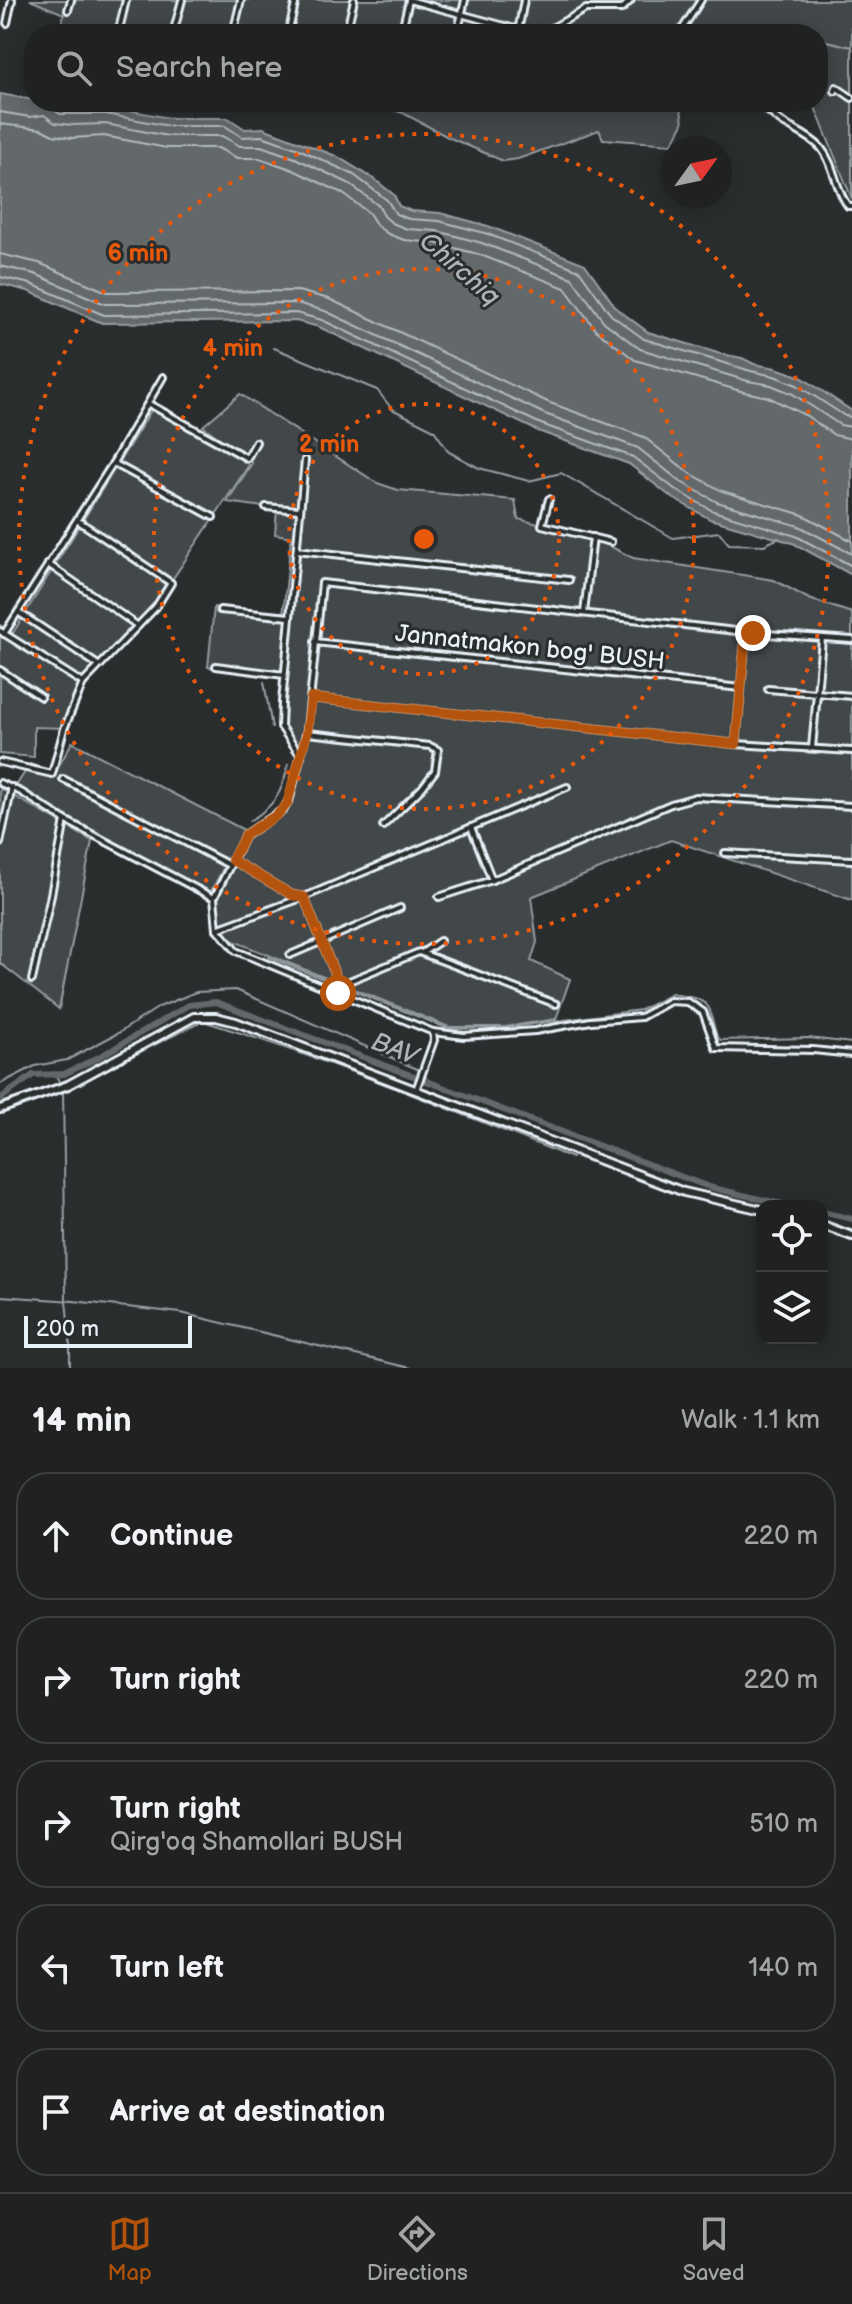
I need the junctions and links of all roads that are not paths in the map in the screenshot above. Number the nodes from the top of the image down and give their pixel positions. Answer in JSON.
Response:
{"nodes":[{"id":1,"x":12,"y":0,"type":"edge"},
{"id":2,"x":71,"y":0,"type":"edge"},
{"id":3,"x":126,"y":0,"type":"edge"},
{"id":4,"x":182,"y":0,"type":"edge"},
{"id":5,"x":241,"y":0,"type":"edge"},
{"id":6,"x":296,"y":0,"type":"edge"},
{"id":7,"x":354,"y":0,"type":"edge"},
{"id":8,"x":409,"y":0,"type":"edge"},
{"id":9,"x":465,"y":0,"type":"edge"},
{"id":10,"x":524,"y":0,"type":"edge"},
{"id":11,"x":631,"y":0,"type":"edge"},
{"id":12,"x":701,"y":0,"type":"edge"},
{"id":13,"x":68,"y":10,"type":"dead end"},
{"id":14,"x":462,"y":14,"type":"junction"},
{"id":15,"x":7,"y":23,"type":"dead end"},
{"id":16,"x":120,"y":24,"type":"edge"},
{"id":17,"x":176,"y":24,"type":"edge"},
{"id":18,"x":235,"y":24,"type":"edge"},
{"id":19,"x":290,"y":24,"type":"edge"},
{"id":20,"x":348,"y":24,"type":"edge"},
{"id":21,"x":403,"y":24,"type":"edge"},
{"id":22,"x":460,"y":24,"type":"edge"},
{"id":23,"x":491,"y":24,"type":"edge"},
{"id":24,"x":520,"y":24,"type":"edge"},
{"id":25,"x":559,"y":24,"type":"edge"},
{"id":26,"x":685,"y":24,"type":"edge"},
{"id":27,"x":835,"y":91,"type":"dead end"},
{"id":28,"x":852,"y":98,"type":"edge"},
{"id":29,"x":770,"y":112,"type":"edge"},
{"id":30,"x":851,"y":207,"type":"edge"},
{"id":31,"x":163,"y":377,"type":"dead end"},
{"id":32,"x":149,"y":404,"type":"junction"},
{"id":33,"x":256,"y":442,"type":"dead end"},
{"id":34,"x":305,"y":460,"type":"dead end"},
{"id":35,"x":113,"y":463,"type":"junction"},
{"id":36,"x":549,"y":499,"type":"dead end"},
{"id":37,"x":266,"y":507,"type":"dead end"},
{"id":38,"x":300,"y":510,"type":"junction"},
{"id":39,"x":213,"y":517,"type":"dead end"},
{"id":40,"x":77,"y":520,"type":"junction"},
{"id":41,"x":593,"y":537,"type":"junction"},
{"id":42,"x":611,"y":542,"type":"dead end"},
{"id":43,"x":296,"y":550,"type":"junction"},
{"id":44,"x":48,"y":564,"type":"junction"},
{"id":45,"x":569,"y":580,"type":"dead end"},
{"id":46,"x":220,"y":610,"type":"dead end"},
{"id":47,"x":18,"y":612,"type":"junction"},
{"id":48,"x":584,"y":613,"type":"junction"},
{"id":49,"x":290,"y":617,"type":"junction"},
{"id":50,"x":138,"y":626,"type":"junction"},
{"id":51,"x":746,"y":631,"type":"junction"},
{"id":52,"x":2,"y":633,"type":"edge"},
{"id":53,"x":822,"y":639,"type":"junction"},
{"id":54,"x":852,"y":640,"type":"edge"},
{"id":55,"x":315,"y":642,"type":"junction"},
{"id":56,"x":98,"y":665,"type":"junction"},
{"id":57,"x":216,"y":666,"type":"dead end"},
{"id":58,"x":0,"y":670,"type":"edge"},
{"id":59,"x":284,"y":675,"type":"junction"},
{"id":60,"x":83,"y":683,"type":"junction"},
{"id":61,"x":741,"y":688,"type":"junction"},
{"id":62,"x":768,"y":689,"type":"dead end"},
{"id":63,"x":817,"y":694,"type":"junction"},
{"id":64,"x":852,"y":696,"type":"edge"},
{"id":65,"x":41,"y":697,"type":"dead end"},
{"id":66,"x":311,"y":698,"type":"junction"},
{"id":67,"x":307,"y":733,"type":"junction"},
{"id":68,"x":736,"y":744,"type":"junction"},
{"id":69,"x":812,"y":749,"type":"junction"},
{"id":70,"x":852,"y":751,"type":"edge"},
{"id":71,"x":301,"y":756,"type":"junction"},
{"id":72,"x":0,"y":762,"type":"edge"},
{"id":73,"x":63,"y":779,"type":"dead end"},
{"id":74,"x":0,"y":783,"type":"edge"},
{"id":75,"x":12,"y":787,"type":"junction"},
{"id":76,"x":567,"y":787,"type":"dead end"},
{"id":77,"x":852,"y":806,"type":"edge"},
{"id":78,"x":65,"y":820,"type":"junction"},
{"id":79,"x":2,"y":825,"type":"edge"},
{"id":80,"x":383,"y":826,"type":"dead end"},
{"id":81,"x":471,"y":827,"type":"junction"},
{"id":82,"x":0,"y":843,"type":"edge"},
{"id":83,"x":725,"y":853,"type":"dead end"},
{"id":84,"x":852,"y":860,"type":"edge"},
{"id":85,"x":230,"y":863,"type":"junction"},
{"id":86,"x":492,"y":880,"type":"junction"},
{"id":87,"x":304,"y":897,"type":"junction"},
{"id":88,"x":439,"y":897,"type":"dead end"},
{"id":89,"x":214,"y":898,"type":"junction"},
{"id":90,"x":400,"y":908,"type":"dead end"},
{"id":91,"x":217,"y":929,"type":"junction"},
{"id":92,"x":440,"y":941,"type":"dead end"},
{"id":93,"x":321,"y":942,"type":"junction"},
{"id":94,"x":422,"y":953,"type":"junction"},
{"id":95,"x":290,"y":955,"type":"dead end"},
{"id":96,"x":32,"y":980,"type":"dead end"},
{"id":97,"x":342,"y":984,"type":"junction"},
{"id":98,"x":338,"y":993,"type":"junction"},
{"id":99,"x":556,"y":1004,"type":"dead end"},
{"id":100,"x":433,"y":1032,"type":"junction"},
{"id":101,"x":852,"y":1054,"type":"edge"},
{"id":102,"x":417,"y":1087,"type":"junction"},
{"id":103,"x":0,"y":1109,"type":"edge"},
{"id":104,"x":756,"y":1209,"type":"edge"},
{"id":105,"x":828,"y":1227,"type":"edge"},
{"id":106,"x":852,"y":1236,"type":"edge"}],
"edges":[{"from":1,"to":15,"type":"street"},
{"from":2,"to":13,"type":"street"},
{"from":3,"to":16,"type":"street"},
{"from":4,"to":17,"type":"street"},
{"from":5,"to":18,"type":"street"},
{"from":6,"to":19,"type":"street"},
{"from":7,"to":20,"type":"street"},
{"from":8,"to":14,"type":"street"},
{"from":8,"to":21,"type":"street"},
{"from":9,"to":14,"type":"street"},
{"from":10,"to":24,"type":"street"},
{"from":11,"to":25,"type":"street"},
{"from":12,"to":26,"type":"street"},
{"from":14,"to":22,"type":"street"},
{"from":14,"to":23,"type":"street"},
{"from":27,"to":28,"type":"street"},
{"from":29,"to":30,"type":"street"},
{"from":31,"to":32,"type":"street"},
{"from":32,"to":33,"type":"street"},
{"from":32,"to":35,"type":"street"},
{"from":34,"to":38,"type":"street"},
{"from":35,"to":39,"type":"street"},
{"from":35,"to":40,"type":"street"},
{"from":36,"to":41,"type":"street"},
{"from":37,"to":38,"type":"street"},
{"from":38,"to":43,"type":"street"},
{"from":40,"to":44,"type":"street"},
{"from":40,"to":50,"type":"street"},
{"from":41,"to":42,"type":"street"},
{"from":41,"to":48,"type":"street"},
{"from":43,"to":45,"type":"street"},
{"from":43,"to":49,"type":"street"},
{"from":44,"to":47,"type":"street"},
{"from":44,"to":50,"type":"street"},
{"from":46,"to":49,"type":"street"},
{"from":47,"to":52,"type":"street"},
{"from":47,"to":56,"type":"street"},
{"from":48,"to":51,"type":"street"},
{"from":48,"to":55,"type":"street"},
{"from":49,"to":59,"type":"street"},
{"from":50,"to":56,"type":"street"},
{"from":51,"to":53,"type":"street"},
{"from":51,"to":61,"type":"street"},
{"from":52,"to":60,"type":"street"},
{"from":53,"to":54,"type":"street"},
{"from":53,"to":63,"type":"street"},
{"from":55,"to":61,"type":"street","name":"Jannatmakon bog' BUSH"},
{"from":55,"to":66,"type":"street"},
{"from":56,"to":60,"type":"street"},
{"from":57,"to":59,"type":"street"},
{"from":58,"to":65,"type":"street"},
{"from":59,"to":71,"type":"street"},
{"from":60,"to":72,"type":"street"},
{"from":61,"to":68,"type":"street"},
{"from":62,"to":63,"type":"street"},
{"from":63,"to":64,"type":"street"},
{"from":63,"to":69,"type":"street"},
{"from":66,"to":67,"type":"street"},
{"from":66,"to":68,"type":"street"},
{"from":67,"to":71,"type":"street"},
{"from":67,"to":80,"type":"street"},
{"from":68,"to":69,"type":"street"},
{"from":69,"to":70,"type":"street"},
{"from":71,"to":85,"type":"street"},
{"from":73,"to":85,"type":"street"},
{"from":74,"to":75,"type":"street"},
{"from":75,"to":78,"type":"street"},
{"from":75,"to":79,"type":"street"},
{"from":76,"to":81,"type":"street"},
{"from":77,"to":86,"type":"street"},
{"from":78,"to":89,"type":"street"},
{"from":78,"to":96,"type":"street"},
{"from":79,"to":82,"type":"street"},
{"from":81,"to":86,"type":"street"},
{"from":81,"to":87,"type":"street"},
{"from":83,"to":84,"type":"street"},
{"from":85,"to":87,"type":"street"},
{"from":85,"to":89,"type":"street"},
{"from":86,"to":88,"type":"street"},
{"from":87,"to":91,"type":"street"},
{"from":87,"to":93,"type":"street"},
{"from":89,"to":91,"type":"street"},
{"from":90,"to":93,"type":"street"},
{"from":91,"to":98,"type":"street"},
{"from":92,"to":94,"type":"street"},
{"from":93,"to":95,"type":"street"},
{"from":93,"to":97,"type":"street"},
{"from":94,"to":97,"type":"street"},
{"from":94,"to":99,"type":"street"},
{"from":97,"to":98,"type":"street"},
{"from":98,"to":100,"type":"street"},
{"from":100,"to":101,"type":"street"},
{"from":100,"to":102,"type":"street"},
{"from":102,"to":103,"type":"street"},
{"from":102,"to":104,"type":"street"},
{"from":105,"to":106,"type":"street"}]}
